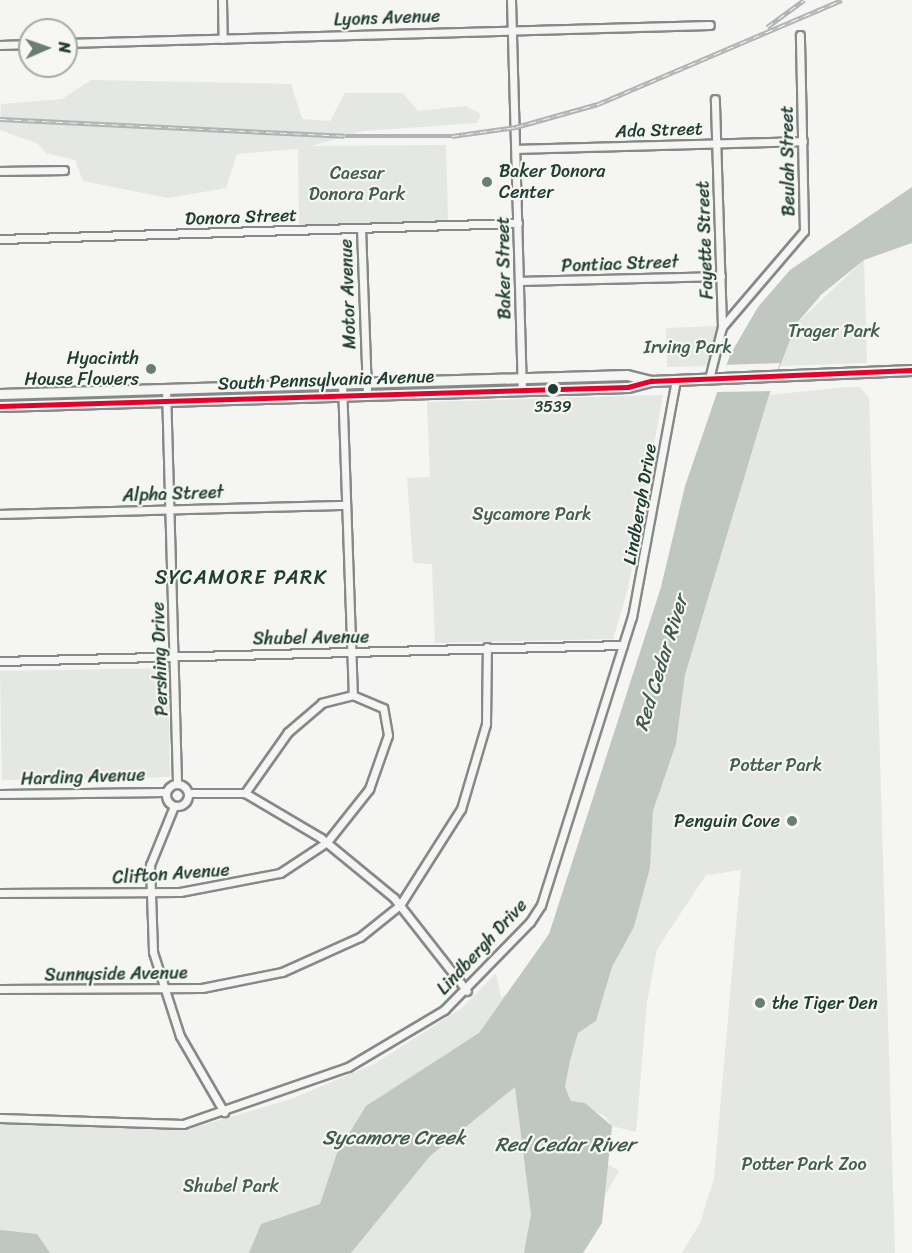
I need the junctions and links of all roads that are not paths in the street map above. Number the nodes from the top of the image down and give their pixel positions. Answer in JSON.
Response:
{"nodes":[{"id":1,"x":222,"y":0,"type":"edge"},
{"id":2,"x":511,"y":0,"type":"edge"},
{"id":3,"x":710,"y":25,"type":"dead end"},
{"id":4,"x":512,"y":30,"type":"junction"},
{"id":5,"x":800,"y":35,"type":"dead end"},
{"id":6,"x":224,"y":39,"type":"junction"},
{"id":7,"x":78,"y":43,"type":"edge"},
{"id":8,"x":18,"y":44,"type":"edge"},
{"id":9,"x":0,"y":45,"type":"edge"},
{"id":10,"x":715,"y":99,"type":"dead end"},
{"id":11,"x":803,"y":141,"type":"junction"},
{"id":12,"x":717,"y":144,"type":"junction"},
{"id":13,"x":516,"y":149,"type":"junction"},
{"id":14,"x":63,"y":170,"type":"dead end"},
{"id":15,"x":0,"y":171,"type":"edge"},
{"id":16,"x":518,"y":223,"type":"junction"},
{"id":17,"x":361,"y":228,"type":"junction"},
{"id":18,"x":0,"y":238,"type":"edge"},
{"id":19,"x":721,"y":276,"type":"junction"},
{"id":20,"x":520,"y":281,"type":"junction"},
{"id":21,"x":722,"y":327,"type":"junction"},
{"id":22,"x":912,"y":370,"type":"edge"},
{"id":23,"x":522,"y":379,"type":"junction"},
{"id":24,"x":714,"y":379,"type":"junction"},
{"id":25,"x":676,"y":380,"type":"junction"},
{"id":26,"x":651,"y":381,"type":"junction"},
{"id":27,"x":342,"y":383,"type":"junction"},
{"id":28,"x":366,"y":383,"type":"junction"},
{"id":29,"x":166,"y":388,"type":"junction"},
{"id":30,"x":522,"y":390,"type":"junction"},
{"id":31,"x":0,"y":394,"type":"edge"},
{"id":32,"x":367,"y":395,"type":"junction"},
{"id":33,"x":342,"y":396,"type":"junction"},
{"id":34,"x":167,"y":401,"type":"junction"},
{"id":35,"x":0,"y":406,"type":"edge"},
{"id":36,"x":346,"y":505,"type":"junction"},
{"id":37,"x":170,"y":509,"type":"junction"},
{"id":38,"x":0,"y":514,"type":"edge"},
{"id":39,"x":623,"y":645,"type":"junction"},
{"id":40,"x":487,"y":647,"type":"junction"},
{"id":41,"x":350,"y":652,"type":"junction"},
{"id":42,"x":174,"y":656,"type":"junction"},
{"id":43,"x":0,"y":661,"type":"edge"},
{"id":44,"x":353,"y":695,"type":"junction"},
{"id":45,"x":177,"y":784,"type":"junction"},
{"id":46,"x":166,"y":792,"type":"junction"},
{"id":47,"x":189,"y":793,"type":"junction"},
{"id":48,"x":0,"y":794,"type":"edge"},
{"id":49,"x":245,"y":794,"type":"junction"},
{"id":50,"x":174,"y":806,"type":"junction"},
{"id":51,"x":327,"y":842,"type":"junction"},
{"id":52,"x":0,"y":893,"type":"edge"},
{"id":53,"x":148,"y":893,"type":"junction"},
{"id":54,"x":400,"y":904,"type":"junction"},
{"id":55,"x":0,"y":989,"type":"edge"},
{"id":56,"x":164,"y":991,"type":"junction"},
{"id":57,"x":466,"y":991,"type":"junction"},
{"id":58,"x":224,"y":1112,"type":"junction"},
{"id":59,"x":0,"y":1118,"type":"edge"}],
"edges":[{"from":1,"to":6,"type":"street"},
{"from":2,"to":4,"type":"street","name":"Baker Street"},
{"from":3,"to":4,"type":"street","name":"Lyons Avenue"},
{"from":4,"to":6,"type":"street","name":"Lyons Avenue"},
{"from":4,"to":13,"type":"street","name":"Baker Street"},
{"from":5,"to":11,"type":"street","name":"Beulah Street"},
{"from":6,"to":7,"type":"street","name":"Lyons Avenue"},
{"from":8,"to":9,"type":"street"},
{"from":10,"to":12,"type":"street","name":"Fayette Street"},
{"from":11,"to":12,"type":"street","name":"Ada Street"},
{"from":11,"to":21,"type":"street","name":"Beulah Street"},
{"from":12,"to":13,"type":"street","name":"Ada Street"},
{"from":12,"to":19,"type":"street","name":"Fayette Street"},
{"from":13,"to":16,"type":"street","name":"Baker Street"},
{"from":14,"to":15,"type":"street"},
{"from":16,"to":17,"type":"street","name":"Donora Street"},
{"from":16,"to":20,"type":"street","name":"Baker Street"},
{"from":17,"to":18,"type":"street","name":"Donora Street"},
{"from":17,"to":28,"type":"street","name":"Motor Avenue"},
{"from":19,"to":20,"type":"street","name":"Pontiac Street"},
{"from":19,"to":21,"type":"street","name":"Fayette Street"},
{"from":20,"to":23,"type":"street","name":"Baker Street"},
{"from":21,"to":24,"type":"street","name":"Fayette Street"},
{"from":22,"to":24,"type":"main road","name":"South Pennsylvania Avenue"},
{"from":23,"to":26,"type":"main road","name":"South Pennsylvania Avenue"},
{"from":23,"to":28,"type":"main road","name":"South Pennsylvania Avenue"},
{"from":23,"to":30,"type":"street","name":"Baker Street"},
{"from":24,"to":25,"type":"main road","name":"South Pennsylvania Avenue"},
{"from":25,"to":26,"type":"main road","name":"South Pennsylvania Avenue"},
{"from":25,"to":39,"type":"street","name":"Lindbergh Drive"},
{"from":26,"to":30,"type":"main road","name":"South Pennsylvania Avenue"},
{"from":27,"to":28,"type":"main road","name":"South Pennsylvania Avenue"},
{"from":27,"to":29,"type":"main road","name":"South Pennsylvania Avenue"},
{"from":27,"to":33,"type":"street"},
{"from":28,"to":32,"type":"street","name":"Motor Avenue"},
{"from":29,"to":31,"type":"main road","name":"South Pennsylvania Avenue"},
{"from":29,"to":34,"type":"street","name":"Pershing Drive"},
{"from":30,"to":32,"type":"main road","name":"South Pennsylvania Avenue"},
{"from":32,"to":33,"type":"main road","name":"South Pennsylvania Avenue"},
{"from":33,"to":34,"type":"main road","name":"South Pennsylvania Avenue"},
{"from":33,"to":36,"type":"street"},
{"from":34,"to":35,"type":"main road","name":"South Pennsylvania Avenue"},
{"from":34,"to":37,"type":"street","name":"Pershing Drive"},
{"from":36,"to":37,"type":"street","name":"Alpha Street"},
{"from":36,"to":41,"type":"street"},
{"from":37,"to":38,"type":"street","name":"Alpha Street"},
{"from":37,"to":42,"type":"street","name":"Pershing Drive"},
{"from":39,"to":40,"type":"street","name":"Shubel Avenue"},
{"from":39,"to":57,"type":"street","name":"Lindbergh Drive"},
{"from":40,"to":41,"type":"street","name":"Shubel Avenue"},
{"from":40,"to":54,"type":"street","name":"Sunnyside Avenue"},
{"from":41,"to":42,"type":"street","name":"Shubel Avenue"},
{"from":41,"to":44,"type":"street"},
{"from":42,"to":43,"type":"street","name":"Shubel Avenue"},
{"from":42,"to":45,"type":"street","name":"Pershing Drive"},
{"from":44,"to":49,"type":"street"},
{"from":44,"to":51,"type":"street","name":"Clifton Avenue"},
{"from":45,"to":46,"type":"street"},
{"from":45,"to":47,"type":"street"},
{"from":46,"to":48,"type":"street","name":"Harding Avenue"},
{"from":46,"to":50,"type":"street"},
{"from":47,"to":49,"type":"street"},
{"from":47,"to":50,"type":"street"},
{"from":49,"to":51,"type":"street"},
{"from":50,"to":53,"type":"street"},
{"from":51,"to":53,"type":"street","name":"Clifton Avenue"},
{"from":51,"to":54,"type":"street"},
{"from":52,"to":53,"type":"street","name":"Clifton Avenue"},
{"from":53,"to":56,"type":"street"},
{"from":54,"to":56,"type":"street","name":"Sunnyside Avenue"},
{"from":54,"to":57,"type":"street"},
{"from":55,"to":56,"type":"street","name":"Sunnyside Avenue"},
{"from":56,"to":58,"type":"street"},
{"from":57,"to":58,"type":"street","name":"Lindbergh Drive"},
{"from":58,"to":59,"type":"street","name":"Lindbergh Drive"}]}
